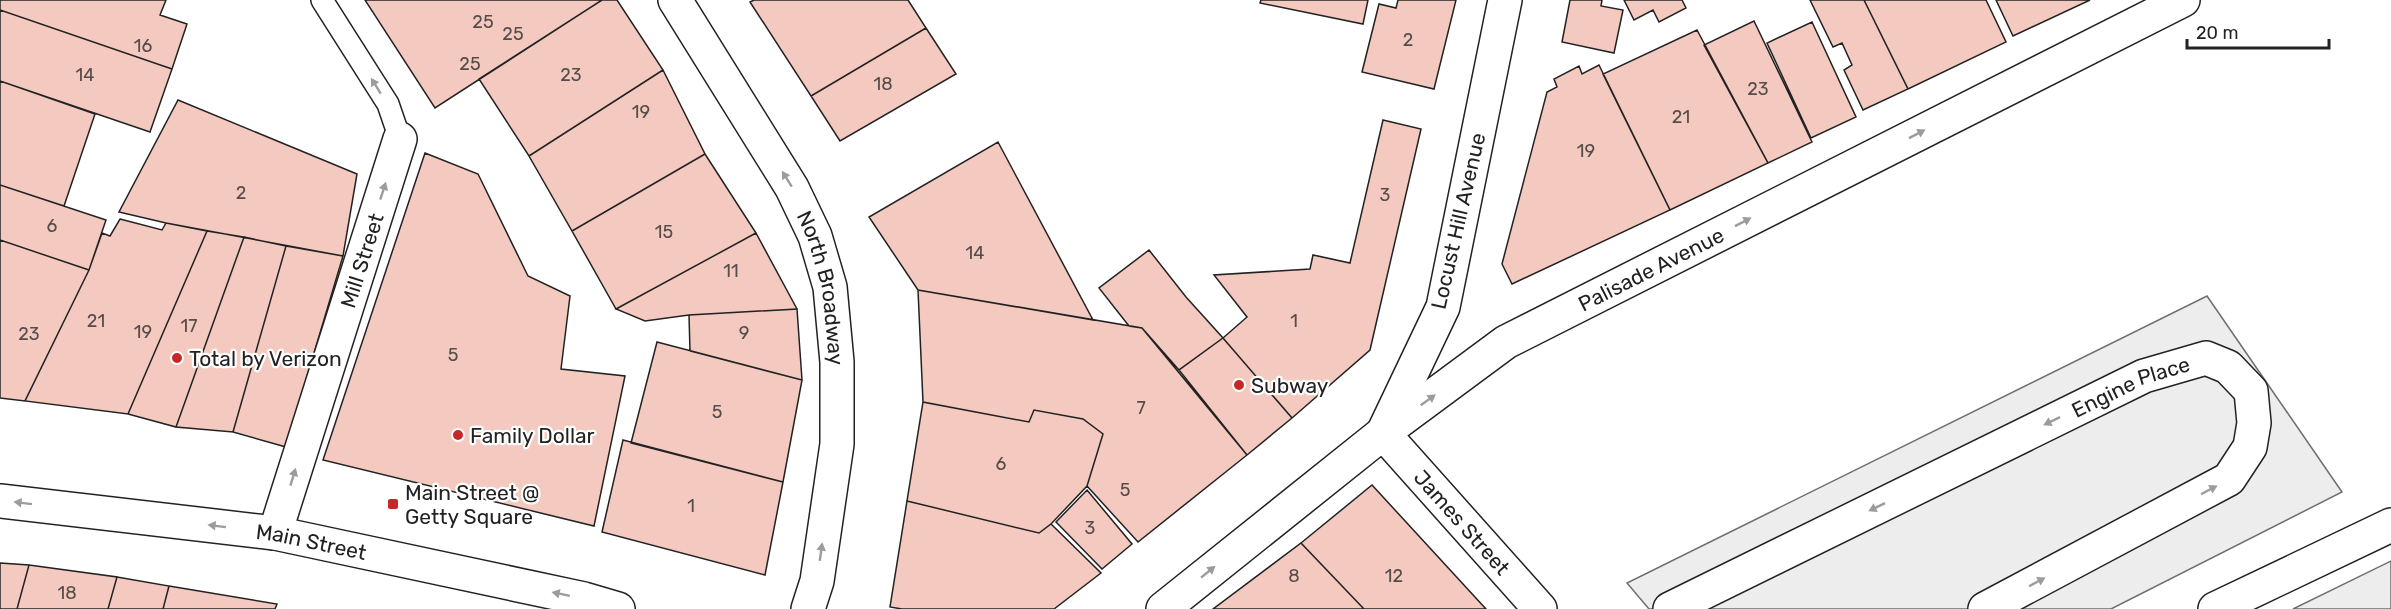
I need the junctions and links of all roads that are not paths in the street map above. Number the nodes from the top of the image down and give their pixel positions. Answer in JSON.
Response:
{"nodes":[{"id":1,"x":322,"y":0,"type":"edge"},
{"id":2,"x":675,"y":0,"type":"edge"},
{"id":3,"x":1505,"y":0,"type":"edge"},
{"id":4,"x":2183,"y":0,"type":"edge"},
{"id":5,"x":400,"y":139,"type":"joint"},
{"id":6,"x":1383,"y":433,"type":"junction"},
{"id":7,"x":0,"y":501,"type":"edge"},
{"id":8,"x":2391,"y":525,"type":"edge"},
{"id":9,"x":275,"y":533,"type":"junction"},
{"id":10,"x":618,"y":609,"type":"edge"},
{"id":11,"x":808,"y":609,"type":"edge"},
{"id":12,"x":1163,"y":609,"type":"edge"},
{"id":13,"x":1540,"y":609,"type":"edge"},
{"id":14,"x":1670,"y":609,"type":"edge"},
{"id":15,"x":1985,"y":609,"type":"edge"},
{"id":16,"x":2215,"y":609,"type":"edge"}],
"edges":[{"from":5,"to":1,"type":"lane","name":"Mill Street","one_way":true},
{"from":11,"to":2,"type":"street","name":"North Broadway","one_way":true},
{"from":3,"to":6,"type":"street","name":"Locust Hill Avenue"},
{"from":6,"to":4,"type":"street","name":"Palisade Avenue","one_way":true},
{"from":9,"to":5,"type":"street","name":"Mill Street","one_way":true},
{"from":12,"to":6,"type":"street","name":"Palisade Avenue","one_way":true},
{"from":6,"to":13,"type":"street","name":"James Street"},
{"from":9,"to":7,"type":"street","name":"Main Street","one_way":true},
{"from":8,"to":16,"type":"street"},
{"from":10,"to":9,"type":"street","name":"Main Street","one_way":true},
{"from":15,"to":14,"type":"street","name":"Engine Place","one_way":true}]}
